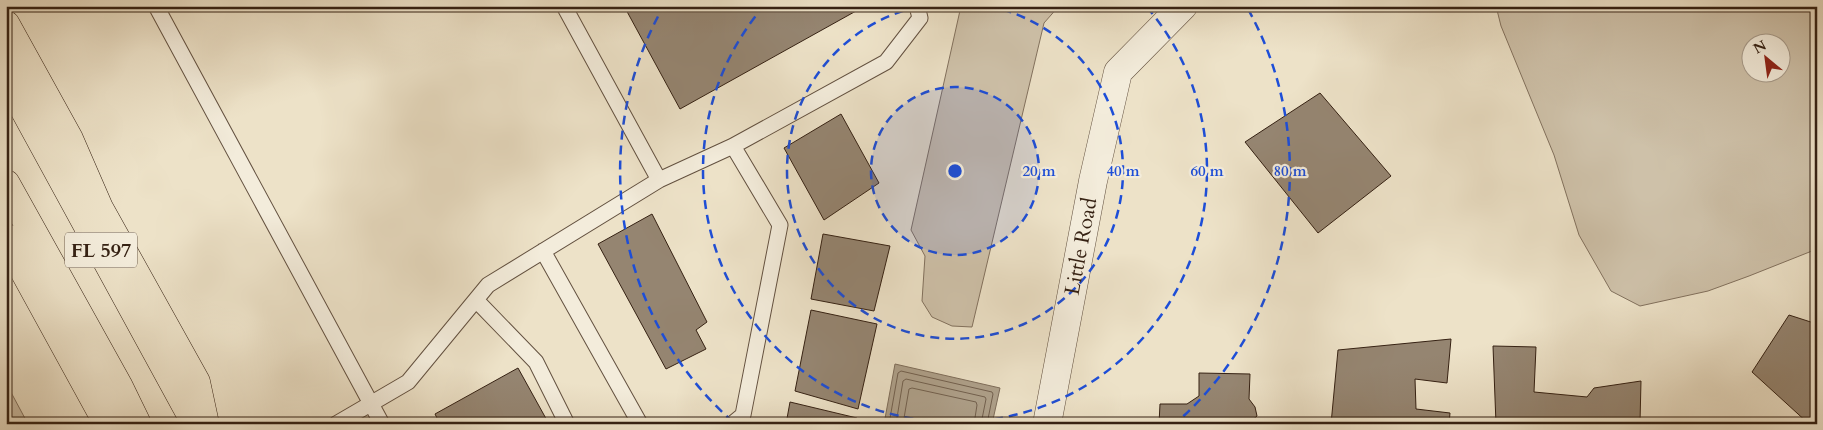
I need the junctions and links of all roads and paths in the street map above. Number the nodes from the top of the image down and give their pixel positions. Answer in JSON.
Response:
{"nodes":[{"id":1,"x":156,"y":6,"type":"edge"},
{"id":2,"x":564,"y":6,"type":"edge"},
{"id":3,"x":917,"y":6,"type":"edge"},
{"id":4,"x":1183,"y":6,"type":"edge"},
{"id":5,"x":6,"y":25,"type":"edge"},
{"id":6,"x":6,"y":76,"type":"edge"},
{"id":7,"x":733,"y":146,"type":"junction"},
{"id":8,"x":659,"y":180,"type":"junction"},
{"id":9,"x":6,"y":184,"type":"edge"},
{"id":10,"x":6,"y":238,"type":"edge"},
{"id":11,"x":543,"y":251,"type":"junction"},
{"id":12,"x":476,"y":300,"type":"junction"},
{"id":13,"x":371,"y":403,"type":"junction"},
{"id":14,"x":108,"y":424,"type":"edge"},
{"id":15,"x":137,"y":424,"type":"edge"},
{"id":16,"x":196,"y":424,"type":"edge"},
{"id":17,"x":205,"y":424,"type":"edge"},
{"id":18,"x":336,"y":424,"type":"edge"},
{"id":19,"x":382,"y":424,"type":"edge"},
{"id":20,"x":567,"y":424,"type":"edge"},
{"id":21,"x":640,"y":424,"type":"edge"},
{"id":22,"x":732,"y":424,"type":"edge"},
{"id":23,"x":1047,"y":424,"type":"edge"}],
"edges":[{"from":1,"to":13,"type":"lane"},
{"from":2,"to":8,"type":"lane"},
{"from":3,"to":7,"type":"lane"},
{"from":4,"to":23,"type":"street","name":"Little Road"},
{"from":5,"to":17,"type":"main road"},
{"from":6,"to":16,"type":"main road","number":"FL 597"},
{"from":7,"to":8,"type":"lane"},
{"from":7,"to":22,"type":"lane"},
{"from":8,"to":11,"type":"lane"},
{"from":9,"to":15,"type":"main road"},
{"from":10,"to":14,"type":"main road"},
{"from":11,"to":12,"type":"lane"},
{"from":11,"to":21,"type":"lane"},
{"from":12,"to":13,"type":"lane"},
{"from":12,"to":20,"type":"lane"},
{"from":13,"to":18,"type":"lane"},
{"from":13,"to":19,"type":"lane"}]}
